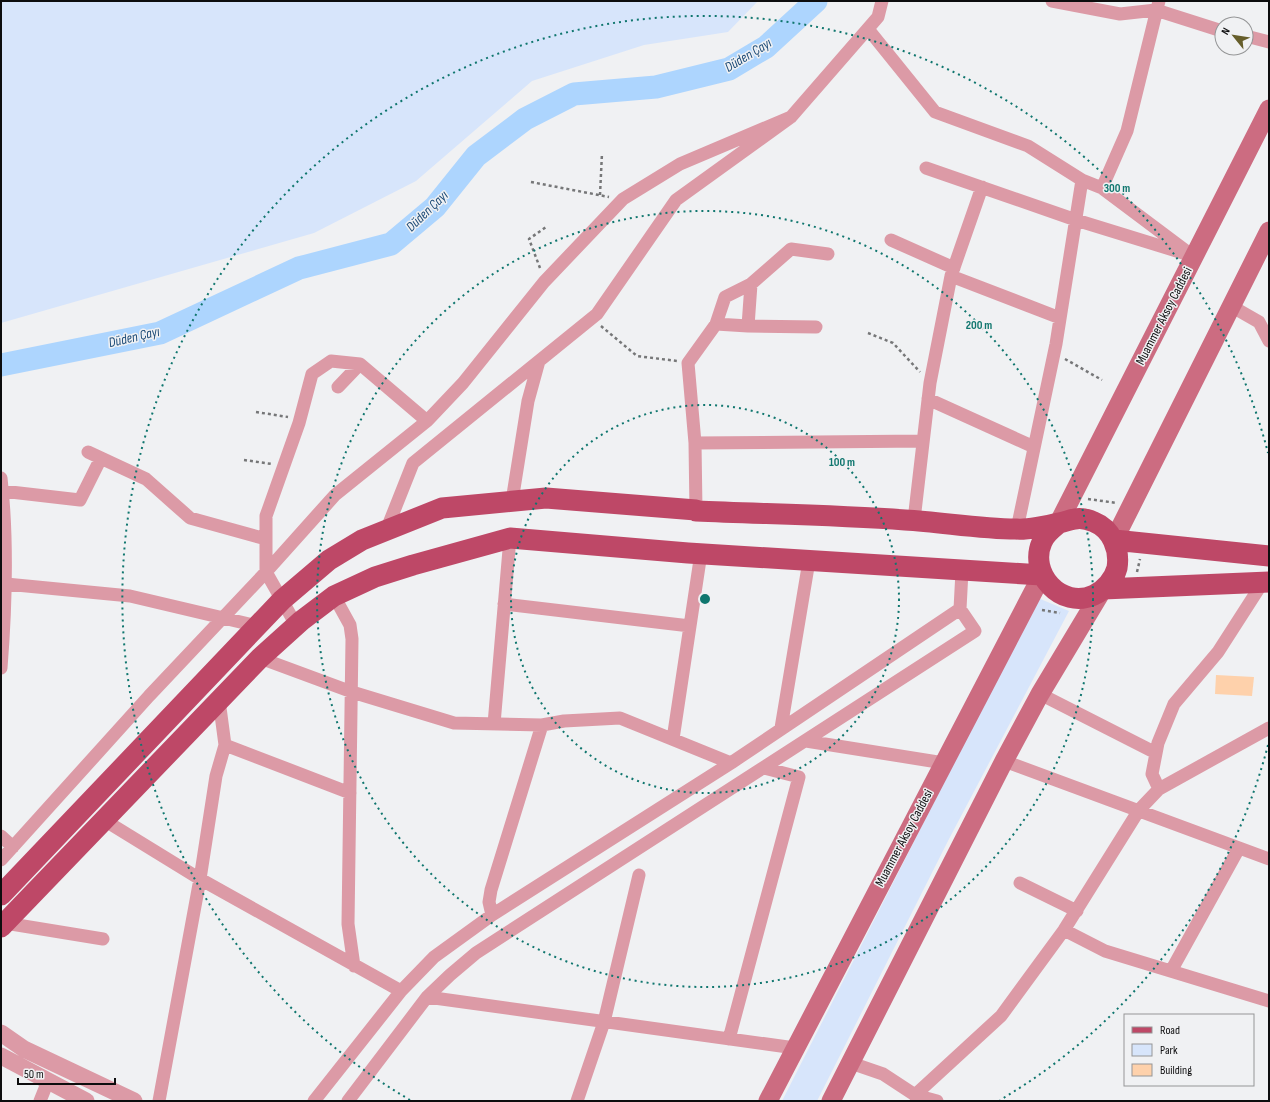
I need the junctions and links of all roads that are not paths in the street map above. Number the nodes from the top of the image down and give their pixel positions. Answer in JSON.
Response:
{"nodes":[{"id":1,"x":882,"y":1,"type":"edge"},
{"id":2,"x":1052,"y":1,"type":"edge"},
{"id":3,"x":1158,"y":6,"type":"edge"},
{"id":4,"x":868,"y":28,"type":"junction"},
{"id":5,"x":1214,"y":28,"type":"edge"},
{"id":6,"x":1254,"y":38,"type":"edge"},
{"id":7,"x":1269,"y":42,"type":"edge"},
{"id":8,"x":1269,"y":109,"type":"edge"},
{"id":9,"x":791,"y":117,"type":"junction"},
{"id":10,"x":926,"y":168,"type":"dead end"},
{"id":11,"x":1082,"y":180,"type":"junction"},
{"id":12,"x":982,"y":187,"type":"junction"},
{"id":13,"x":1102,"y":188,"type":"junction"},
{"id":14,"x":1076,"y":220,"type":"junction"},
{"id":15,"x":1269,"y":231,"type":"edge"},
{"id":16,"x":891,"y":240,"type":"dead end"},
{"id":17,"x":828,"y":254,"type":"dead end"},
{"id":18,"x":1192,"y":256,"type":"junction"},
{"id":19,"x":952,"y":272,"type":"junction"},
{"id":20,"x":751,"y":284,"type":"junction"},
{"id":21,"x":1231,"y":306,"type":"junction"},
{"id":22,"x":1060,"y":318,"type":"junction"},
{"id":23,"x":716,"y":324,"type":"junction"},
{"id":24,"x":748,"y":326,"type":"junction"},
{"id":25,"x":816,"y":327,"type":"dead end"},
{"id":26,"x":1269,"y":341,"type":"edge"},
{"id":27,"x":539,"y":361,"type":"junction"},
{"id":28,"x":360,"y":364,"type":"junction"},
{"id":29,"x":338,"y":387,"type":"dead end"},
{"id":30,"x":928,"y":399,"type":"junction"},
{"id":31,"x":427,"y":421,"type":"junction"},
{"id":32,"x":923,"y":441,"type":"junction"},
{"id":33,"x":695,"y":443,"type":"junction"},
{"id":34,"x":1034,"y":447,"type":"junction"},
{"id":35,"x":88,"y":452,"type":"dead end"},
{"id":36,"x":101,"y":458,"type":"junction"},
{"id":37,"x":2,"y":485,"type":"edge"},
{"id":38,"x":512,"y":501,"type":"junction"},
{"id":39,"x":696,"y":510,"type":"junction"},
{"id":40,"x":914,"y":520,"type":"junction"},
{"id":41,"x":1058,"y":524,"type":"junction"},
{"id":42,"x":386,"y":530,"type":"junction"},
{"id":43,"x":1017,"y":530,"type":"junction"},
{"id":44,"x":510,"y":538,"type":"junction"},
{"id":45,"x":266,"y":539,"type":"junction"},
{"id":46,"x":1114,"y":540,"type":"junction"},
{"id":47,"x":3,"y":549,"type":"edge"},
{"id":48,"x":701,"y":553,"type":"junction"},
{"id":49,"x":1269,"y":556,"type":"edge"},
{"id":50,"x":809,"y":561,"type":"junction"},
{"id":51,"x":962,"y":571,"type":"junction"},
{"id":52,"x":266,"y":572,"type":"junction"},
{"id":53,"x":1042,"y":576,"type":"junction"},
{"id":54,"x":1266,"y":582,"type":"edge"},
{"id":55,"x":6,"y":584,"type":"junction"},
{"id":56,"x":1103,"y":589,"type":"junction"},
{"id":57,"x":334,"y":596,"type":"junction"},
{"id":58,"x":282,"y":600,"type":"junction"},
{"id":59,"x":504,"y":604,"type":"junction"},
{"id":60,"x":960,"y":609,"type":"junction"},
{"id":61,"x":223,"y":618,"type":"junction"},
{"id":62,"x":296,"y":625,"type":"junction"},
{"id":63,"x":257,"y":626,"type":"junction"},
{"id":64,"x":690,"y":626,"type":"junction"},
{"id":65,"x":260,"y":658,"type":"junction"},
{"id":66,"x":1,"y":668,"type":"edge"},
{"id":67,"x":352,"y":692,"type":"junction"},
{"id":68,"x":1040,"y":694,"type":"junction"},
{"id":69,"x":219,"y":700,"type":"junction"},
{"id":70,"x":494,"y":724,"type":"junction"},
{"id":71,"x":542,"y":725,"type":"junction"},
{"id":72,"x":781,"y":728,"type":"junction"},
{"id":73,"x":1269,"y":728,"type":"edge"},
{"id":74,"x":673,"y":739,"type":"junction"},
{"id":75,"x":806,"y":741,"type":"junction"},
{"id":76,"x":225,"y":745,"type":"junction"},
{"id":77,"x":1156,"y":753,"type":"junction"},
{"id":78,"x":1004,"y":761,"type":"junction"},
{"id":79,"x":731,"y":763,"type":"junction"},
{"id":80,"x":944,"y":763,"type":"junction"},
{"id":81,"x":764,"y":768,"type":"junction"},
{"id":82,"x":1159,"y":789,"type":"junction"},
{"id":83,"x":350,"y":793,"type":"junction"},
{"id":84,"x":1139,"y":810,"type":"junction"},
{"id":85,"x":104,"y":820,"type":"junction"},
{"id":86,"x":1,"y":836,"type":"edge"},
{"id":87,"x":13,"y":847,"type":"junction"},
{"id":88,"x":1239,"y":848,"type":"junction"},
{"id":89,"x":1269,"y":859,"type":"edge"},
{"id":90,"x":1,"y":860,"type":"edge"},
{"id":91,"x":640,"y":876,"type":"dead end"},
{"id":92,"x":200,"y":879,"type":"junction"},
{"id":93,"x":1020,"y":883,"type":"dead end"},
{"id":94,"x":1,"y":895,"type":"edge"},
{"id":95,"x":1077,"y":911,"type":"junction"},
{"id":96,"x":492,"y":915,"type":"junction"},
{"id":97,"x":3,"y":925,"type":"edge"},
{"id":98,"x":1064,"y":930,"type":"junction"},
{"id":99,"x":103,"y":939,"type":"dead end"},
{"id":100,"x":354,"y":966,"type":"junction"},
{"id":101,"x":1171,"y":971,"type":"junction"},
{"id":102,"x":401,"y":991,"type":"junction"},
{"id":103,"x":427,"y":998,"type":"junction"},
{"id":104,"x":1269,"y":1001,"type":"edge"},
{"id":105,"x":604,"y":1022,"type":"junction"},
{"id":106,"x":1,"y":1033,"type":"edge"},
{"id":107,"x":729,"y":1039,"type":"junction"},
{"id":108,"x":795,"y":1048,"type":"junction"},
{"id":109,"x":1,"y":1056,"type":"edge"},
{"id":110,"x":851,"y":1063,"type":"junction"},
{"id":111,"x":48,"y":1081,"type":"junction"},
{"id":112,"x":916,"y":1098,"type":"edge"},
{"id":113,"x":40,"y":1101,"type":"edge"},
{"id":114,"x":86,"y":1101,"type":"edge"},
{"id":115,"x":134,"y":1101,"type":"edge"},
{"id":116,"x":159,"y":1101,"type":"edge"},
{"id":117,"x":314,"y":1101,"type":"edge"},
{"id":118,"x":348,"y":1101,"type":"edge"},
{"id":119,"x":577,"y":1101,"type":"edge"},
{"id":120,"x":768,"y":1101,"type":"edge"},
{"id":121,"x":831,"y":1101,"type":"edge"},
{"id":122,"x":937,"y":1101,"type":"edge"}],
"edges":[{"from":1,"to":4,"type":"street"},
{"from":2,"to":3,"type":"street"},
{"from":3,"to":5,"type":"street"},
{"from":3,"to":13,"type":"street"},
{"from":4,"to":9,"type":"street"},
{"from":4,"to":11,"type":"street"},
{"from":6,"to":7,"type":"street"},
{"from":8,"to":18,"type":"main road","name":"Muammer Aksoy Caddesi"},
{"from":9,"to":27,"type":"street"},
{"from":9,"to":31,"type":"street"},
{"from":10,"to":12,"type":"street"},
{"from":11,"to":13,"type":"street"},
{"from":11,"to":14,"type":"street"},
{"from":12,"to":14,"type":"street"},
{"from":12,"to":19,"type":"street"},
{"from":13,"to":18,"type":"street"},
{"from":14,"to":18,"type":"street"},
{"from":14,"to":22,"type":"street"},
{"from":15,"to":21,"type":"main road"},
{"from":16,"to":19,"type":"street"},
{"from":17,"to":20,"type":"street"},
{"from":18,"to":41,"type":"main road","name":"Muammer Aksoy Caddesi"},
{"from":19,"to":22,"type":"street"},
{"from":19,"to":30,"type":"street"},
{"from":20,"to":23,"type":"street"},
{"from":20,"to":24,"type":"street"},
{"from":21,"to":26,"type":"street"},
{"from":21,"to":46,"type":"main road"},
{"from":22,"to":34,"type":"street"},
{"from":23,"to":24,"type":"street"},
{"from":23,"to":33,"type":"street"},
{"from":24,"to":25,"type":"street"},
{"from":27,"to":38,"type":"street"},
{"from":27,"to":42,"type":"street"},
{"from":28,"to":29,"type":"street"},
{"from":28,"to":31,"type":"street"},
{"from":28,"to":45,"type":"street"},
{"from":30,"to":32,"type":"street"},
{"from":30,"to":34,"type":"street"},
{"from":31,"to":52,"type":"street"},
{"from":32,"to":33,"type":"street"},
{"from":32,"to":40,"type":"street"},
{"from":33,"to":39,"type":"street"},
{"from":34,"to":43,"type":"street"},
{"from":35,"to":36,"type":"street"},
{"from":36,"to":37,"type":"street"},
{"from":36,"to":45,"type":"street"},
{"from":37,"to":47,"type":"street"},
{"from":38,"to":39,"type":"main road"},
{"from":38,"to":42,"type":"main road"},
{"from":39,"to":40,"type":"main road"},
{"from":40,"to":43,"type":"main road"},
{"from":41,"to":43,"type":"main road"},
{"from":41,"to":46,"type":"main road"},
{"from":41,"to":53,"type":"main road"},
{"from":42,"to":58,"type":"main road"},
{"from":44,"to":48,"type":"main road"},
{"from":44,"to":57,"type":"main road"},
{"from":44,"to":59,"type":"street"},
{"from":45,"to":52,"type":"street"},
{"from":46,"to":49,"type":"main road"},
{"from":46,"to":56,"type":"main road"},
{"from":47,"to":55,"type":"street"},
{"from":48,"to":50,"type":"main road"},
{"from":48,"to":64,"type":"street"},
{"from":50,"to":51,"type":"main road"},
{"from":50,"to":72,"type":"street"},
{"from":51,"to":53,"type":"main road"},
{"from":51,"to":60,"type":"street"},
{"from":52,"to":58,"type":"street"},
{"from":52,"to":61,"type":"street"},
{"from":53,"to":56,"type":"main road"},
{"from":53,"to":80,"type":"main road","name":"Muammer Aksoy Caddesi"},
{"from":54,"to":56,"type":"main road"},
{"from":54,"to":77,"type":"street"},
{"from":55,"to":61,"type":"street"},
{"from":55,"to":66,"type":"street"},
{"from":56,"to":68,"type":"main road"},
{"from":57,"to":62,"type":"main road"},
{"from":57,"to":67,"type":"street"},
{"from":58,"to":62,"type":"street"},
{"from":58,"to":63,"type":"main road"},
{"from":59,"to":64,"type":"street"},
{"from":59,"to":70,"type":"street"},
{"from":60,"to":72,"type":"street"},
{"from":60,"to":75,"type":"street"},
{"from":61,"to":63,"type":"street"},
{"from":61,"to":87,"type":"street"},
{"from":62,"to":65,"type":"main road"},
{"from":63,"to":94,"type":"main road"},
{"from":64,"to":74,"type":"street"},
{"from":65,"to":67,"type":"street"},
{"from":65,"to":69,"type":"main road"},
{"from":67,"to":70,"type":"street"},
{"from":67,"to":83,"type":"street"},
{"from":68,"to":77,"type":"street"},
{"from":68,"to":78,"type":"main road"},
{"from":69,"to":76,"type":"street"},
{"from":69,"to":85,"type":"main road"},
{"from":70,"to":71,"type":"street"},
{"from":71,"to":74,"type":"street"},
{"from":71,"to":96,"type":"street"},
{"from":72,"to":79,"type":"street"},
{"from":73,"to":82,"type":"street"},
{"from":74,"to":79,"type":"street"},
{"from":75,"to":80,"type":"street"},
{"from":75,"to":81,"type":"street"},
{"from":76,"to":83,"type":"street"},
{"from":76,"to":92,"type":"street"},
{"from":77,"to":82,"type":"street"},
{"from":78,"to":84,"type":"street"},
{"from":78,"to":110,"type":"main road"},
{"from":79,"to":96,"type":"street"},
{"from":80,"to":108,"type":"main road","name":"Muammer Aksoy Caddesi"},
{"from":81,"to":103,"type":"street"},
{"from":81,"to":107,"type":"street"},
{"from":82,"to":84,"type":"street"},
{"from":83,"to":100,"type":"street"},
{"from":84,"to":88,"type":"street"},
{"from":84,"to":95,"type":"street"},
{"from":85,"to":92,"type":"street"},
{"from":85,"to":97,"type":"main road"},
{"from":86,"to":87,"type":"street"},
{"from":87,"to":90,"type":"street"},
{"from":88,"to":89,"type":"street"},
{"from":88,"to":101,"type":"street"},
{"from":91,"to":105,"type":"street"},
{"from":92,"to":100,"type":"street"},
{"from":92,"to":116,"type":"street"},
{"from":93,"to":95,"type":"street"},
{"from":95,"to":98,"type":"street"},
{"from":96,"to":102,"type":"street"},
{"from":97,"to":99,"type":"street"},
{"from":98,"to":101,"type":"street"},
{"from":98,"to":112,"type":"street"},
{"from":100,"to":102,"type":"street"},
{"from":101,"to":104,"type":"street"},
{"from":102,"to":117,"type":"street"},
{"from":103,"to":105,"type":"street"},
{"from":103,"to":118,"type":"street"},
{"from":105,"to":107,"type":"street"},
{"from":105,"to":119,"type":"street"},
{"from":106,"to":115,"type":"street"},
{"from":107,"to":108,"type":"street"},
{"from":108,"to":120,"type":"main road","name":"Muammer Aksoy Caddesi"},
{"from":109,"to":111,"type":"street"},
{"from":110,"to":112,"type":"street"},
{"from":110,"to":121,"type":"main road"},
{"from":111,"to":113,"type":"street"},
{"from":111,"to":114,"type":"street"},
{"from":112,"to":122,"type":"street"}]}
